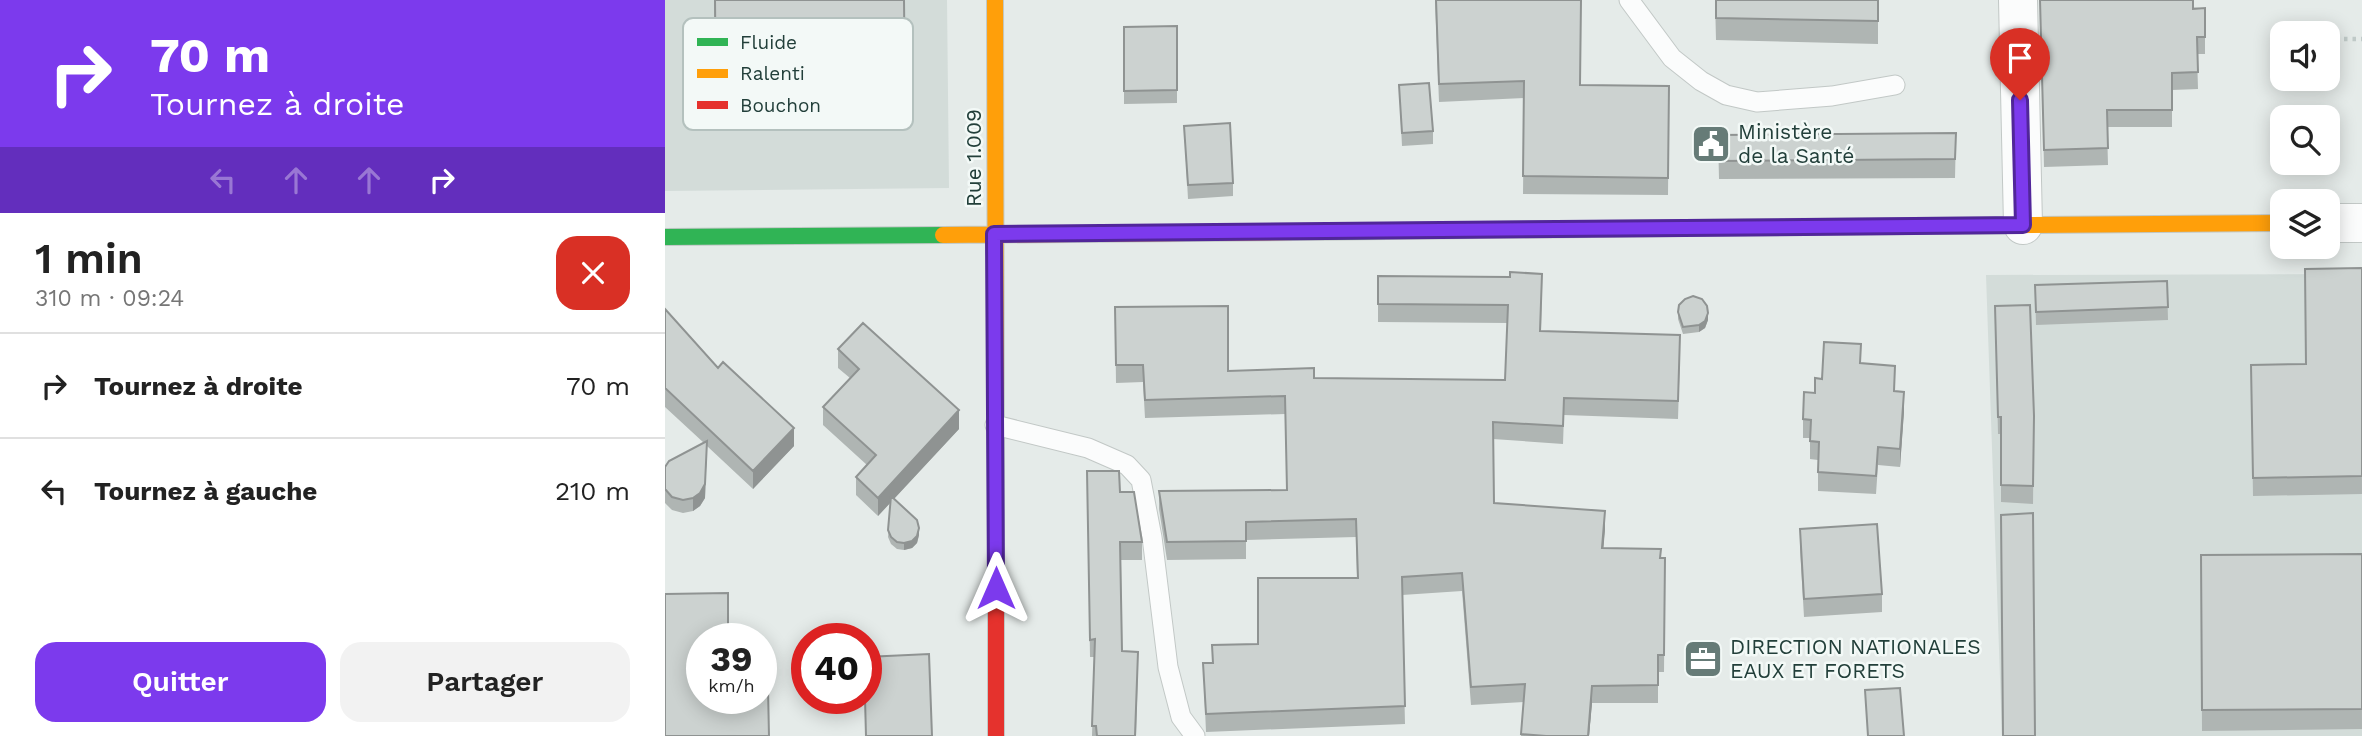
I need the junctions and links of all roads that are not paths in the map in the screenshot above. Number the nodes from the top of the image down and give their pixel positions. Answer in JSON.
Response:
{"nodes":[{"id":1,"x":995,"y":0,"type":"edge"},
{"id":2,"x":1629,"y":0,"type":"edge"},
{"id":3,"x":2018,"y":0,"type":"edge"},
{"id":4,"x":1895,"y":85,"type":"dead end"},
{"id":5,"x":2270,"y":223,"type":"edge"},
{"id":6,"x":2340,"y":223,"type":"edge"},
{"id":7,"x":2362,"y":223,"type":"edge"},
{"id":8,"x":2023,"y":225,"type":"junction"},
{"id":9,"x":994,"y":234,"type":"junction"},
{"id":10,"x":665,"y":237,"type":"edge"},
{"id":11,"x":995,"y":425,"type":"junction"},
{"id":12,"x":996,"y":736,"type":"edge"},
{"id":13,"x":1195,"y":736,"type":"edge"}],
"edges":[{"from":1,"to":9,"type":"street","name":"Rue 1.009"},
{"from":2,"to":4,"type":"lane"},
{"from":3,"to":8,"type":"street"},
{"from":5,"to":8,"type":"street"},
{"from":6,"to":7,"type":"street"},
{"from":8,"to":9,"type":"street"},
{"from":9,"to":10,"type":"street"},
{"from":9,"to":11,"type":"street","name":"Rue 1.009"},
{"from":11,"to":12,"type":"street","name":"Rue 1.009"},
{"from":11,"to":13,"type":"lane"}]}
